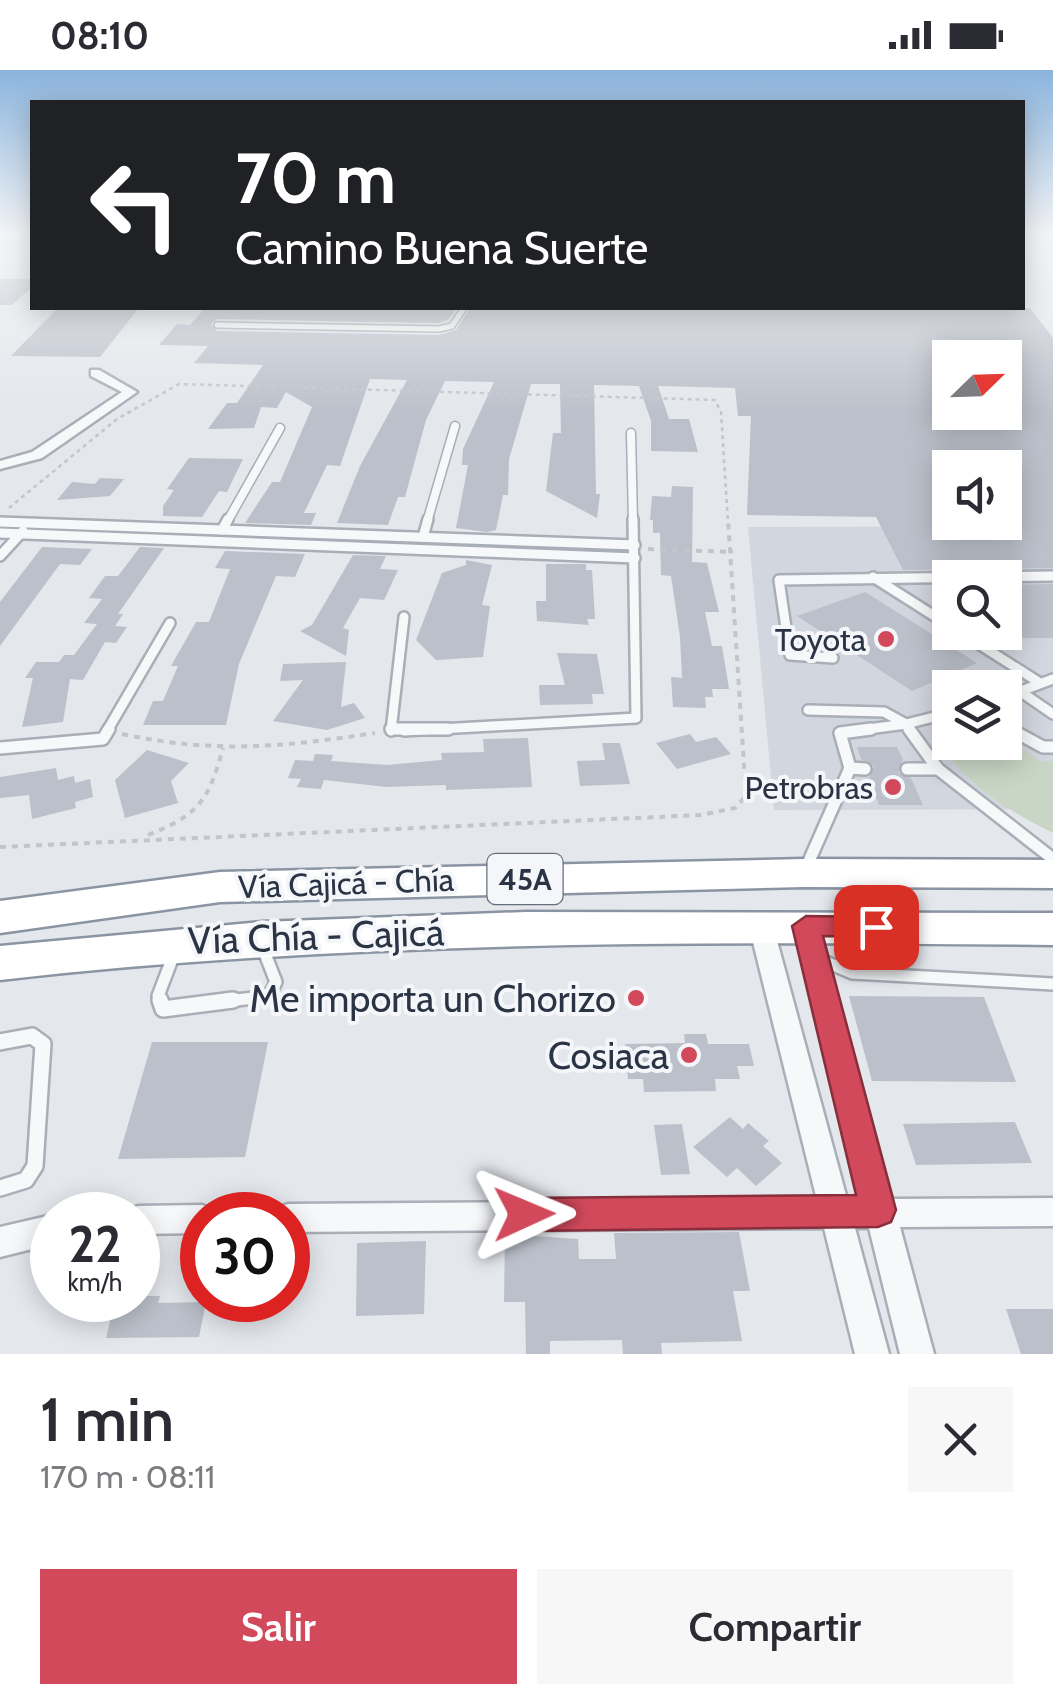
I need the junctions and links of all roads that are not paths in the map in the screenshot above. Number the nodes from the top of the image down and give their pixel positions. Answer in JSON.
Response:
{"nodes":[{"id":1,"x":463,"y":310,"type":"edge"},
{"id":2,"x":217,"y":325,"type":"dead end"},
{"id":3,"x":94,"y":373,"type":"dead end"},
{"id":4,"x":454,"y":426,"type":"dead end"},
{"id":5,"x":280,"y":428,"type":"dead end"},
{"id":6,"x":631,"y":433,"type":"dead end"},
{"id":7,"x":0,"y":466,"type":"edge"},
{"id":8,"x":0,"y":522,"type":"edge"},
{"id":9,"x":31,"y":523,"type":"junction"},
{"id":10,"x":222,"y":530,"type":"junction"},
{"id":11,"x":0,"y":534,"type":"edge"},
{"id":12,"x":20,"y":534,"type":"junction"},
{"id":13,"x":328,"y":534,"type":"junction"},
{"id":14,"x":423,"y":537,"type":"junction"},
{"id":15,"x":323,"y":546,"type":"junction"},
{"id":16,"x":635,"y":551,"type":"junction"},
{"id":17,"x":0,"y":556,"type":"edge"},
{"id":18,"x":872,"y":576,"type":"junction"},
{"id":19,"x":1053,"y":576,"type":"edge"},
{"id":20,"x":932,"y":614,"type":"edge"},
{"id":21,"x":404,"y":617,"type":"dead end"},
{"id":22,"x":170,"y":623,"type":"dead end"},
{"id":23,"x":988,"y":650,"type":"edge"},
{"id":24,"x":833,"y":658,"type":"dead end"},
{"id":25,"x":1053,"y":679,"type":"edge"},
{"id":26,"x":1040,"y":684,"type":"junction"},
{"id":27,"x":1022,"y":692,"type":"edge"},
{"id":28,"x":1022,"y":693,"type":"edge"},
{"id":29,"x":808,"y":710,"type":"dead end"},
{"id":30,"x":1053,"y":714,"type":"edge"},
{"id":31,"x":932,"y":718,"type":"edge"},
{"id":32,"x":906,"y":724,"type":"junction"},
{"id":33,"x":1022,"y":736,"type":"edge"},
{"id":34,"x":1053,"y":747,"type":"edge"},
{"id":35,"x":0,"y":748,"type":"edge"},
{"id":36,"x":850,"y":768,"type":"junction"},
{"id":37,"x":865,"y":768,"type":"dead end"},
{"id":38,"x":907,"y":769,"type":"dead end"},
{"id":39,"x":938,"y":769,"type":"junction"},
{"id":40,"x":1053,"y":859,"type":"edge"},
{"id":41,"x":804,"y":873,"type":"junction"},
{"id":42,"x":1053,"y":874,"type":"edge"},
{"id":43,"x":0,"y":916,"type":"edge"},
{"id":44,"x":761,"y":926,"type":"junction"},
{"id":45,"x":1053,"y":929,"type":"edge"},
{"id":46,"x":258,"y":936,"type":"junction"},
{"id":47,"x":179,"y":941,"type":"junction"},
{"id":48,"x":810,"y":941,"type":"junction"},
{"id":49,"x":0,"y":963,"type":"edge"},
{"id":50,"x":1053,"y":984,"type":"edge"},
{"id":51,"x":0,"y":1042,"type":"edge"},
{"id":52,"x":0,"y":1188,"type":"edge"},
{"id":53,"x":838,"y":1210,"type":"junction"},
{"id":54,"x":878,"y":1210,"type":"junction"},
{"id":55,"x":1053,"y":1212,"type":"edge"},
{"id":56,"x":310,"y":1218,"type":"edge"},
{"id":57,"x":30,"y":1235,"type":"edge"},
{"id":58,"x":0,"y":1242,"type":"edge"},
{"id":59,"x":872,"y":1354,"type":"edge"},
{"id":60,"x":916,"y":1354,"type":"edge"}],
"edges":[{"from":1,"to":2,"type":"lane"},
{"from":3,"to":7,"type":"street"},
{"from":4,"to":14,"type":"lane"},
{"from":5,"to":10,"type":"lane"},
{"from":6,"to":16,"type":"lane"},
{"from":8,"to":9,"type":"lane"},
{"from":9,"to":10,"type":"lane"},
{"from":9,"to":12,"type":"lane"},
{"from":10,"to":13,"type":"lane"},
{"from":11,"to":12,"type":"lane"},
{"from":12,"to":15,"type":"lane"},
{"from":12,"to":17,"type":"lane"},
{"from":13,"to":14,"type":"lane"},
{"from":13,"to":15,"type":"lane"},
{"from":14,"to":16,"type":"lane"},
{"from":15,"to":16,"type":"lane"},
{"from":16,"to":21,"type":"lane"},
{"from":18,"to":19,"type":"lane"},
{"from":18,"to":20,"type":"lane"},
{"from":18,"to":24,"type":"lane"},
{"from":22,"to":35,"type":"lane"},
{"from":23,"to":26,"type":"lane"},
{"from":25,"to":26,"type":"lane"},
{"from":26,"to":27,"type":"lane"},
{"from":28,"to":30,"type":"lane"},
{"from":29,"to":32,"type":"lane"},
{"from":31,"to":32,"type":"lane"},
{"from":32,"to":36,"type":"lane"},
{"from":32,"to":39,"type":"lane"},
{"from":33,"to":34,"type":"lane"},
{"from":36,"to":37,"type":"lane"},
{"from":36,"to":41,"type":"lane"},
{"from":38,"to":39,"type":"lane"},
{"from":39,"to":40,"type":"lane"},
{"from":41,"to":42,"type":"highway","name":"Vía Cajicá - Chía","number":"45A"},
{"from":41,"to":43,"type":"highway","name":"Vía Cajicá - Chía","number":"45A"},
{"from":44,"to":46,"type":"highway","name":"Vía Chía - Cajicá","number":"45A"},
{"from":44,"to":48,"type":"highway","name":"Vía Chía - Cajicá","number":"45A"},
{"from":44,"to":53,"type":"street"},
{"from":45,"to":48,"type":"highway","name":"Vía Chía - Cajicá","number":"45A"},
{"from":46,"to":47,"type":"highway","name":"Vía Chía - Cajicá","number":"45A"},
{"from":46,"to":47,"type":"lane"},
{"from":47,"to":49,"type":"highway","name":"Vía Chía - Cajicá","number":"45A"},
{"from":48,"to":50,"type":"lane"},
{"from":48,"to":54,"type":"street"},
{"from":51,"to":52,"type":"lane"},
{"from":53,"to":54,"type":"street"},
{"from":53,"to":56,"type":"street"},
{"from":53,"to":59,"type":"street"},
{"from":54,"to":55,"type":"street"},
{"from":54,"to":60,"type":"street"},
{"from":57,"to":58,"type":"street"}]}
